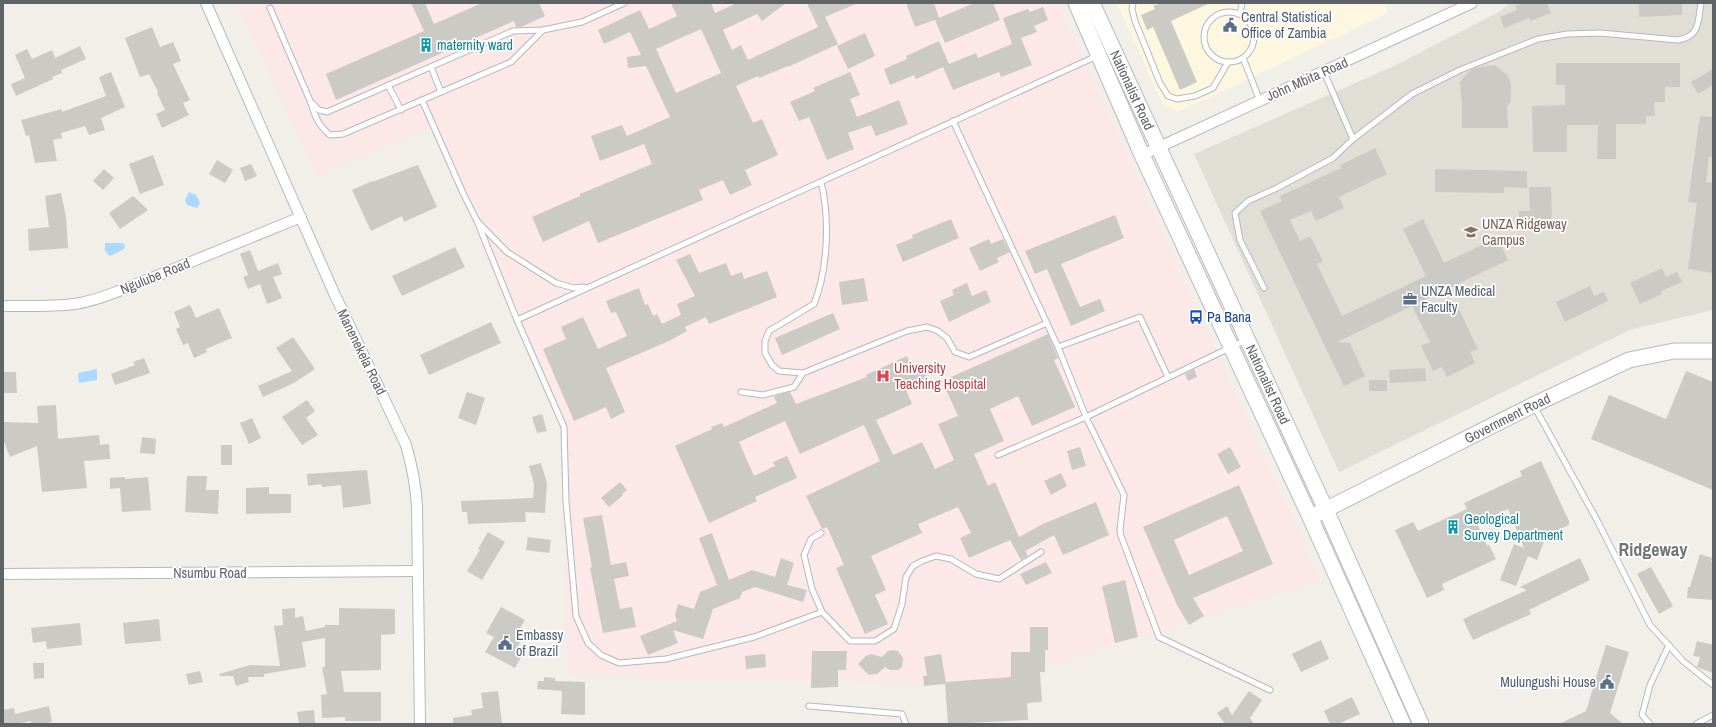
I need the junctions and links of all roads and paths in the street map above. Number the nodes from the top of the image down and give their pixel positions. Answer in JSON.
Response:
{"nodes":[{"id":1,"x":206,"y":3,"type":"edge"},
{"id":2,"x":624,"y":3,"type":"edge"},
{"id":3,"x":1076,"y":3,"type":"edge"},
{"id":4,"x":1092,"y":3,"type":"edge"},
{"id":5,"x":1133,"y":3,"type":"edge"},
{"id":6,"x":1242,"y":3,"type":"edge"},
{"id":7,"x":1472,"y":3,"type":"edge"},
{"id":8,"x":1701,"y":3,"type":"edge"},
{"id":9,"x":270,"y":8,"type":"dead end"},
{"id":10,"x":1240,"y":14,"type":"junction"},
{"id":11,"x":544,"y":30,"type":"junction"},
{"id":12,"x":1097,"y":56,"type":"junction"},
{"id":13,"x":1242,"y":58,"type":"junction"},
{"id":14,"x":1228,"y":62,"type":"junction"},
{"id":15,"x":431,"y":67,"type":"junction"},
{"id":16,"x":1324,"y":72,"type":"junction"},
{"id":17,"x":388,"y":85,"type":"junction"},
{"id":18,"x":441,"y":92,"type":"junction"},
{"id":19,"x":422,"y":100,"type":"junction"},
{"id":20,"x":1260,"y":101,"type":"junction"},
{"id":21,"x":311,"y":103,"type":"junction"},
{"id":22,"x":400,"y":110,"type":"junction"},
{"id":23,"x":953,"y":121,"type":"junction"},
{"id":24,"x":1353,"y":139,"type":"junction"},
{"id":25,"x":1158,"y":147,"type":"junction"},
{"id":26,"x":1142,"y":155,"type":"junction"},
{"id":27,"x":821,"y":182,"type":"junction"},
{"id":28,"x":301,"y":217,"type":"junction"},
{"id":29,"x":477,"y":221,"type":"junction"},
{"id":30,"x":588,"y":287,"type":"junction"},
{"id":31,"x":1264,"y":288,"type":"dead end"},
{"id":32,"x":3,"y":306,"type":"edge"},
{"id":33,"x":517,"y":320,"type":"junction"},
{"id":34,"x":1047,"y":323,"type":"junction"},
{"id":35,"x":1247,"y":340,"type":"junction"},
{"id":36,"x":1058,"y":347,"type":"junction"},
{"id":37,"x":1231,"y":347,"type":"junction"},
{"id":38,"x":1713,"y":351,"type":"edge"},
{"id":39,"x":803,"y":373,"type":"junction"},
{"id":40,"x":1168,"y":377,"type":"junction"},
{"id":41,"x":741,"y":392,"type":"dead end"},
{"id":42,"x":1533,"y":405,"type":"junction"},
{"id":43,"x":1086,"y":417,"type":"junction"},
{"id":44,"x":998,"y":455,"type":"dead end"},
{"id":45,"x":1326,"y":510,"type":"junction"},
{"id":46,"x":1310,"y":517,"type":"junction"},
{"id":47,"x":821,"y":533,"type":"dead end"},
{"id":48,"x":1041,"y":552,"type":"dead end"},
{"id":49,"x":418,"y":571,"type":"junction"},
{"id":50,"x":3,"y":574,"type":"edge"},
{"id":51,"x":822,"y":612,"type":"junction"},
{"id":52,"x":1669,"y":645,"type":"junction"},
{"id":53,"x":1713,"y":685,"type":"edge"},
{"id":54,"x":1270,"y":690,"type":"dead end"},
{"id":55,"x":809,"y":706,"type":"dead end"},
{"id":56,"x":1713,"y":715,"type":"edge"},
{"id":57,"x":420,"y":724,"type":"edge"},
{"id":58,"x":906,"y":724,"type":"edge"},
{"id":59,"x":1402,"y":724,"type":"edge"},
{"id":60,"x":1421,"y":724,"type":"edge"},
{"id":61,"x":1650,"y":724,"type":"edge"},
{"id":62,"x":1696,"y":724,"type":"edge"}],
"edges":[{"from":1,"to":28,"type":"street","name":"Manenekela Road"},
{"from":2,"to":11,"type":"lane"},
{"from":3,"to":12,"type":"main road","name":"Nationalist Road"},
{"from":4,"to":25,"type":"main road","name":"Nationalist Road"},
{"from":5,"to":14,"type":"lane"},
{"from":6,"to":10,"type":"lane"},
{"from":7,"to":16,"type":"street","name":"John Mbita Road"},
{"from":8,"to":24,"type":"lane"},
{"from":9,"to":21,"type":"lane"},
{"from":10,"to":13,"type":"lane"},
{"from":10,"to":14,"type":"lane"},
{"from":11,"to":15,"type":"lane"},
{"from":11,"to":18,"type":"lane"},
{"from":12,"to":23,"type":"lane"},
{"from":12,"to":26,"type":"main road","name":"Nationalist Road"},
{"from":13,"to":14,"type":"lane"},
{"from":13,"to":20,"type":"lane"},
{"from":15,"to":17,"type":"lane"},
{"from":15,"to":18,"type":"lane"},
{"from":16,"to":20,"type":"street","name":"John Mbita Road"},
{"from":16,"to":24,"type":"lane"},
{"from":17,"to":21,"type":"lane"},
{"from":17,"to":22,"type":"lane"},
{"from":18,"to":19,"type":"lane"},
{"from":19,"to":22,"type":"lane"},
{"from":19,"to":29,"type":"lane"},
{"from":20,"to":25,"type":"street","name":"John Mbita Road"},
{"from":21,"to":22,"type":"lane"},
{"from":23,"to":27,"type":"lane"},
{"from":23,"to":34,"type":"lane"},
{"from":24,"to":31,"type":"lane"},
{"from":25,"to":26,"type":"street","name":"John Mbita Road"},
{"from":25,"to":35,"type":"main road","name":"Nationalist Road"},
{"from":26,"to":37,"type":"main road","name":"Nationalist Road"},
{"from":27,"to":30,"type":"lane"},
{"from":27,"to":39,"type":"lane"},
{"from":28,"to":32,"type":"street","name":"Ngulube Road"},
{"from":28,"to":49,"type":"street","name":"Manenekela Road"},
{"from":29,"to":30,"type":"lane"},
{"from":29,"to":33,"type":"lane"},
{"from":30,"to":33,"type":"lane"},
{"from":33,"to":51,"type":"lane"},
{"from":34,"to":36,"type":"lane"},
{"from":34,"to":39,"type":"lane"},
{"from":35,"to":37,"type":"lane"},
{"from":35,"to":45,"type":"main road","name":"Nationalist Road"},
{"from":36,"to":40,"type":"lane"},
{"from":36,"to":43,"type":"lane"},
{"from":37,"to":40,"type":"lane"},
{"from":37,"to":46,"type":"main road","name":"Nationalist Road"},
{"from":38,"to":42,"type":"main road","name":"Government Road"},
{"from":39,"to":41,"type":"lane"},
{"from":40,"to":43,"type":"lane"},
{"from":42,"to":45,"type":"main road","name":"Government Road"},
{"from":42,"to":52,"type":"lane"},
{"from":43,"to":44,"type":"lane"},
{"from":43,"to":54,"type":"lane"},
{"from":45,"to":46,"type":"main road","name":"Government Road"},
{"from":45,"to":60,"type":"main road","name":"Nationalist Road"},
{"from":46,"to":59,"type":"main road","name":"Nationalist Road"},
{"from":47,"to":51,"type":"lane"},
{"from":48,"to":51,"type":"lane"},
{"from":49,"to":50,"type":"street","name":"Nsumbu Road"},
{"from":49,"to":57,"type":"street","name":"Manenekela Road"},
{"from":52,"to":53,"type":"lane"},
{"from":52,"to":61,"type":"lane"},
{"from":55,"to":58,"type":"lane"},
{"from":56,"to":62,"type":"lane"}]}
